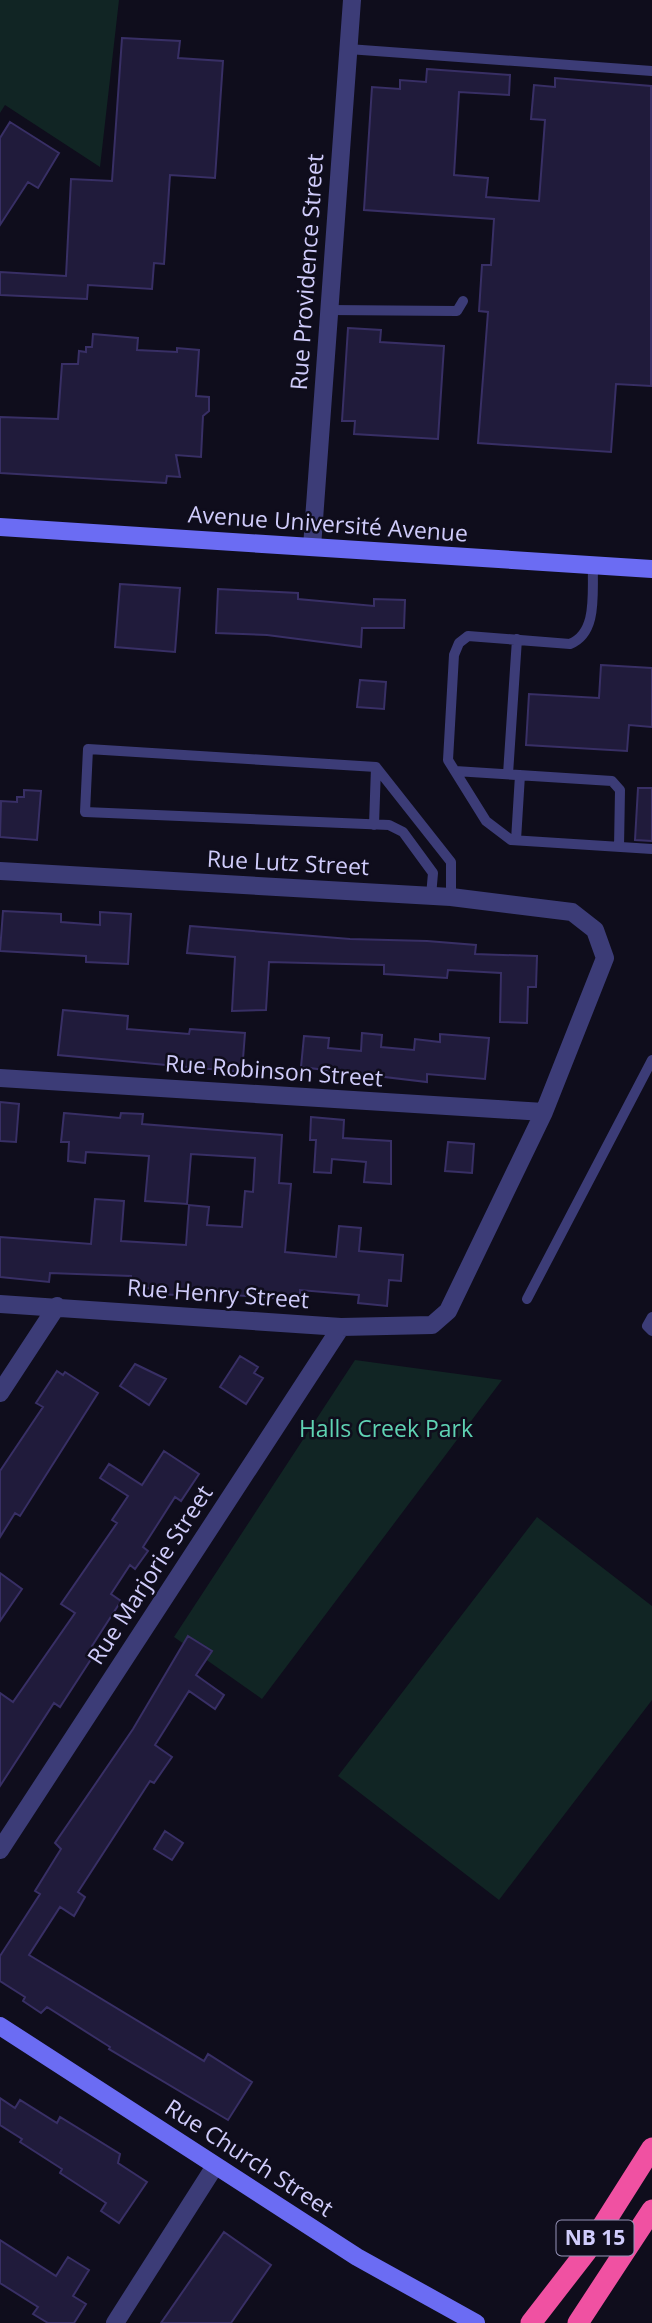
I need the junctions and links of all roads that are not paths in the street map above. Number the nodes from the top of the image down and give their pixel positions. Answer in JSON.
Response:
{"nodes":[{"id":1,"x":352,"y":0,"type":"edge"},
{"id":2,"x":348,"y":49,"type":"junction"},
{"id":3,"x":652,"y":71,"type":"edge"},
{"id":4,"x":463,"y":301,"type":"dead end"},
{"id":5,"x":328,"y":310,"type":"junction"},
{"id":6,"x":0,"y":527,"type":"edge"},
{"id":7,"x":312,"y":547,"type":"junction"},
{"id":8,"x":593,"y":566,"type":"junction"},
{"id":9,"x":652,"y":569,"type":"edge"},
{"id":10,"x":517,"y":639,"type":"junction"},
{"id":11,"x":376,"y":767,"type":"junction"},
{"id":12,"x":455,"y":771,"type":"junction"},
{"id":13,"x":514,"y":774,"type":"junction"},
{"id":14,"x":374,"y":825,"type":"junction"},
{"id":15,"x":516,"y":840,"type":"junction"},
{"id":16,"x":619,"y":847,"type":"junction"},
{"id":17,"x":652,"y":849,"type":"edge"},
{"id":18,"x":0,"y":871,"type":"edge"},
{"id":19,"x":431,"y":896,"type":"junction"},
{"id":20,"x":451,"y":897,"type":"junction"},
{"id":21,"x":652,"y":1060,"type":"edge"},
{"id":22,"x":0,"y":1078,"type":"edge"},
{"id":23,"x":544,"y":1112,"type":"junction"},
{"id":24,"x":527,"y":1299,"type":"dead end"},
{"id":25,"x":0,"y":1304,"type":"edge"},
{"id":26,"x":57,"y":1306,"type":"junction"},
{"id":27,"x":652,"y":1317,"type":"edge"},
{"id":28,"x":341,"y":1328,"type":"junction"},
{"id":29,"x":652,"y":1331,"type":"edge"},
{"id":30,"x":0,"y":1393,"type":"edge"},
{"id":31,"x":0,"y":1850,"type":"edge"},
{"id":32,"x":0,"y":2026,"type":"edge"},
{"id":33,"x":652,"y":2148,"type":"edge"},
{"id":34,"x":215,"y":2166,"type":"junction"},
{"id":35,"x":652,"y":2210,"type":"edge"},
{"id":36,"x":115,"y":2323,"type":"edge"},
{"id":37,"x":477,"y":2323,"type":"edge"},
{"id":38,"x":531,"y":2323,"type":"edge"},
{"id":39,"x":578,"y":2323,"type":"edge"}],
"edges":[{"from":1,"to":2,"type":"street","name":"Rue Providence Street"},
{"from":2,"to":3,"type":"lane"},
{"from":2,"to":5,"type":"street","name":"Rue Providence Street"},
{"from":4,"to":5,"type":"lane"},
{"from":5,"to":7,"type":"street","name":"Rue Providence Street"},
{"from":6,"to":7,"type":"street","name":"Avenue Université Avenue"},
{"from":7,"to":8,"type":"street","name":"Avenue Université Avenue"},
{"from":8,"to":9,"type":"street","name":"Avenue Université Avenue"},
{"from":8,"to":10,"type":"lane"},
{"from":10,"to":12,"type":"lane"},
{"from":10,"to":13,"type":"lane"},
{"from":11,"to":14,"type":"lane"},
{"from":11,"to":14,"type":"lane"},
{"from":11,"to":20,"type":"lane"},
{"from":12,"to":13,"type":"lane"},
{"from":12,"to":15,"type":"lane"},
{"from":13,"to":15,"type":"lane"},
{"from":13,"to":16,"type":"lane"},
{"from":14,"to":19,"type":"lane"},
{"from":15,"to":16,"type":"lane"},
{"from":16,"to":17,"type":"lane"},
{"from":18,"to":19,"type":"street","name":"Rue Lutz Street"},
{"from":19,"to":20,"type":"street","name":"Rue Lutz Street"},
{"from":20,"to":23,"type":"street","name":"Rue Lutz Street"},
{"from":21,"to":24,"type":"lane"},
{"from":22,"to":23,"type":"street","name":"Rue Robinson Street"},
{"from":23,"to":28,"type":"street","name":"Rue Henry Street"},
{"from":25,"to":26,"type":"street","name":"Rue Henry Street"},
{"from":26,"to":28,"type":"street","name":"Rue Henry Street"},
{"from":26,"to":30,"type":"street"},
{"from":27,"to":29,"type":"lane"},
{"from":28,"to":31,"type":"street","name":"Rue Marjorie Street"},
{"from":32,"to":34,"type":"street","name":"Rue Church Street"},
{"from":33,"to":38,"type":"highway","number":"NB 15"},
{"from":34,"to":36,"type":"street"},
{"from":34,"to":37,"type":"street","name":"Rue Church Street"},
{"from":35,"to":39,"type":"highway","number":"NB 15"}]}
